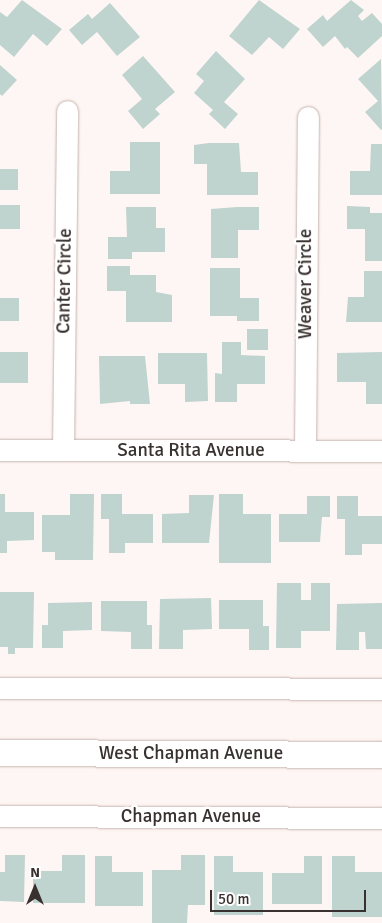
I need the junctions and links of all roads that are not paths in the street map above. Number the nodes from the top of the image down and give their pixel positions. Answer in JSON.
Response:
{"nodes":[{"id":1,"x":67,"y":111,"type":"dead end"},
{"id":2,"x":308,"y":117,"type":"dead end"},
{"id":3,"x":0,"y":450,"type":"edge"},
{"id":4,"x":63,"y":450,"type":"junction"},
{"id":5,"x":305,"y":451,"type":"junction"},
{"id":6,"x":382,"y":451,"type":"edge"},
{"id":7,"x":0,"y":688,"type":"edge"},
{"id":8,"x":382,"y":690,"type":"edge"},
{"id":9,"x":0,"y":753,"type":"edge"},
{"id":10,"x":382,"y":755,"type":"edge"},
{"id":11,"x":0,"y":816,"type":"edge"},
{"id":12,"x":382,"y":818,"type":"edge"}],
"edges":[{"from":1,"to":4,"type":"street","name":"Canter Circle"},
{"from":2,"to":5,"type":"street","name":"Weaver Circle"},
{"from":3,"to":4,"type":"street","name":"Santa Rita Avenue"},
{"from":4,"to":5,"type":"street","name":"Santa Rita Avenue"},
{"from":5,"to":6,"type":"street","name":"Santa Rita Avenue"},
{"from":7,"to":8,"type":"street"},
{"from":9,"to":10,"type":"main road","name":"West Chapman Avenue"},
{"from":11,"to":12,"type":"street","name":"Chapman Avenue"}]}
